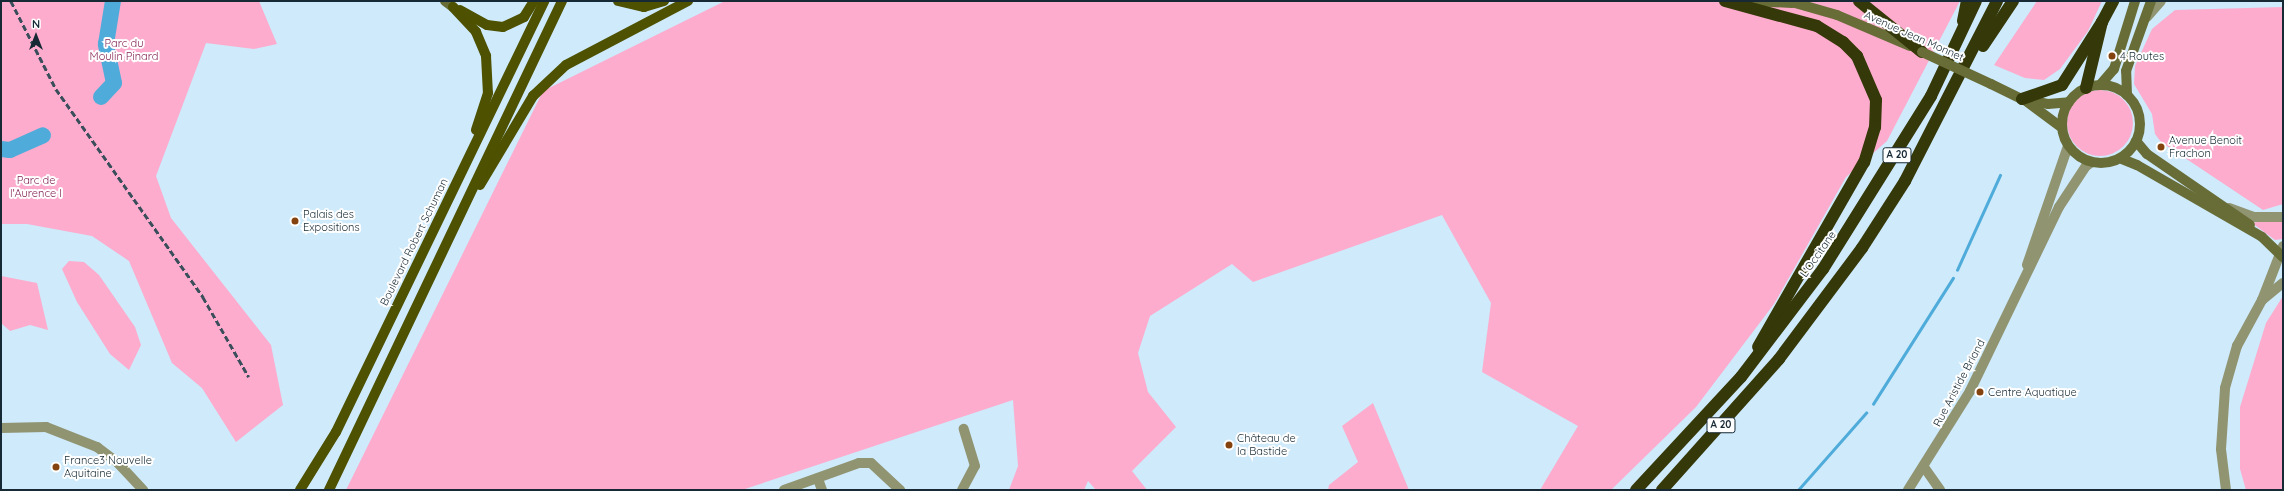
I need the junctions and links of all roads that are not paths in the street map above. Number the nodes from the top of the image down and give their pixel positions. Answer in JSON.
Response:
{"nodes":[{"id":1,"x":534,"y":1,"type":"edge"},
{"id":2,"x":544,"y":1,"type":"edge"},
{"id":3,"x":562,"y":1,"type":"edge"},
{"id":4,"x":618,"y":1,"type":"edge"},
{"id":5,"x":664,"y":1,"type":"edge"},
{"id":6,"x":688,"y":1,"type":"edge"},
{"id":7,"x":1725,"y":1,"type":"edge"},
{"id":8,"x":1752,"y":1,"type":"edge"},
{"id":9,"x":1859,"y":1,"type":"edge"},
{"id":10,"x":1967,"y":1,"type":"edge"},
{"id":11,"x":1976,"y":1,"type":"edge"},
{"id":12,"x":1997,"y":1,"type":"edge"},
{"id":13,"x":2013,"y":1,"type":"edge"},
{"id":14,"x":2017,"y":1,"type":"edge"},
{"id":15,"x":2113,"y":1,"type":"edge"},
{"id":16,"x":2135,"y":1,"type":"edge"},
{"id":17,"x":2151,"y":1,"type":"edge"},
{"id":18,"x":2161,"y":1,"type":"edge"},
{"id":19,"x":1790,"y":2,"type":"edge"},
{"id":20,"x":449,"y":4,"type":"edge"},
{"id":21,"x":2006,"y":13,"type":"junction"},
{"id":22,"x":2102,"y":22,"type":"junction"},
{"id":23,"x":2143,"y":22,"type":"junction"},
{"id":24,"x":1961,"y":36,"type":"junction"},
{"id":25,"x":1922,"y":52,"type":"junction"},
{"id":26,"x":1958,"y":83,"type":"junction"},
{"id":27,"x":2100,"y":85,"type":"junction"},
{"id":28,"x":2086,"y":88,"type":"junction"},
{"id":29,"x":2127,"y":95,"type":"junction"},
{"id":30,"x":2022,"y":98,"type":"junction"},
{"id":31,"x":2069,"y":102,"type":"junction"},
{"id":32,"x":2061,"y":127,"type":"junction"},
{"id":33,"x":2136,"y":142,"type":"junction"},
{"id":34,"x":2068,"y":146,"type":"junction"},
{"id":35,"x":2122,"y":159,"type":"junction"},
{"id":36,"x":2092,"y":162,"type":"junction"},
{"id":37,"x":460,"y":173,"type":"junction"},
{"id":38,"x":2226,"y":207,"type":"junction"},
{"id":39,"x":2283,"y":217,"type":"edge"},
{"id":40,"x":449,"y":237,"type":"junction"},
{"id":41,"x":2262,"y":237,"type":"junction"},
{"id":42,"x":2281,"y":251,"type":"edge"},
{"id":43,"x":2023,"y":282,"type":"junction"},
{"id":44,"x":2283,"y":283,"type":"edge"},
{"id":45,"x":2262,"y":300,"type":"junction"},
{"id":46,"x":1741,"y":377,"type":"junction"},
{"id":47,"x":1,"y":428,"type":"edge"},
{"id":48,"x":964,"y":429,"type":"dead end"},
{"id":49,"x":1924,"y":467,"type":"junction"},
{"id":50,"x":818,"y":479,"type":"junction"},
{"id":51,"x":143,"y":490,"type":"edge"},
{"id":52,"x":300,"y":490,"type":"edge"},
{"id":53,"x":330,"y":490,"type":"edge"},
{"id":54,"x":784,"y":490,"type":"edge"},
{"id":55,"x":822,"y":490,"type":"edge"},
{"id":56,"x":900,"y":490,"type":"edge"},
{"id":57,"x":962,"y":490,"type":"edge"},
{"id":58,"x":1636,"y":490,"type":"edge"},
{"id":59,"x":1662,"y":490,"type":"edge"},
{"id":60,"x":1908,"y":490,"type":"edge"},
{"id":61,"x":1940,"y":490,"type":"edge"},
{"id":62,"x":2226,"y":490,"type":"edge"}],
"edges":[{"from":1,"to":20,"type":"main road"},
{"from":2,"to":37,"type":"main road","name":"Boulevard Robert Schuman"},
{"from":3,"to":40,"type":"main road"},
{"from":4,"to":5,"type":"main road"},
{"from":6,"to":40,"type":"main road"},
{"from":7,"to":46,"type":"highway"},
{"from":8,"to":19,"type":"main road","name":"Avenue Jean Monnet"},
{"from":9,"to":25,"type":"highway"},
{"from":10,"to":24,"type":"highway"},
{"from":11,"to":24,"type":"highway","name":"L'Occitane","number":"A 20"},
{"from":12,"to":26,"type":"highway","number":"A 20"},
{"from":13,"to":21,"type":"highway"},
{"from":14,"to":21,"type":"highway"},
{"from":15,"to":22,"type":"highway"},
{"from":16,"to":27,"type":"main road"},
{"from":17,"to":23,"type":"main road"},
{"from":18,"to":23,"type":"street"},
{"from":19,"to":25,"type":"main road","name":"Avenue Jean Monnet"},
{"from":20,"to":37,"type":"main road"},
{"from":21,"to":26,"type":"highway"},
{"from":22,"to":28,"type":"highway"},
{"from":22,"to":30,"type":"highway"},
{"from":23,"to":29,"type":"main road"},
{"from":24,"to":46,"type":"highway","name":"L'Occitane","number":"A 20"},
{"from":25,"to":30,"type":"main road","name":"Avenue Jean Monnet","bridge":true},
{"from":26,"to":59,"type":"highway","number":"A 20"},
{"from":27,"to":28,"type":"main road"},
{"from":27,"to":29,"type":"main road"},
{"from":28,"to":31,"type":"main road"},
{"from":29,"to":33,"type":"main road"},
{"from":30,"to":31,"type":"main road","name":"Avenue Jean Monnet"},
{"from":30,"to":32,"type":"main road","name":"Avenue Jean Monnet"},
{"from":31,"to":32,"type":"main road"},
{"from":32,"to":34,"type":"main road"},
{"from":33,"to":35,"type":"main road"},
{"from":33,"to":38,"type":"main road"},
{"from":34,"to":36,"type":"main road"},
{"from":34,"to":43,"type":"street","name":"Rue Aristide Briand"},
{"from":35,"to":36,"type":"main road"},
{"from":35,"to":41,"type":"main road"},
{"from":36,"to":43,"type":"street","name":"Rue Aristide Briand"},
{"from":37,"to":52,"type":"main road","name":"Boulevard Robert Schuman"},
{"from":38,"to":39,"type":"street"},
{"from":38,"to":41,"type":"main road"},
{"from":40,"to":53,"type":"main road"},
{"from":41,"to":42,"type":"main road"},
{"from":42,"to":45,"type":"street"},
{"from":43,"to":49,"type":"street","name":"Rue Aristide Briand"},
{"from":44,"to":45,"type":"street"},
{"from":45,"to":62,"type":"street"},
{"from":46,"to":58,"type":"highway","name":"L'Occitane","number":"A 20"},
{"from":47,"to":51,"type":"street"},
{"from":48,"to":57,"type":"street"},
{"from":49,"to":60,"type":"street","name":"Rue Aristide Briand"},
{"from":49,"to":61,"type":"street"},
{"from":50,"to":54,"type":"street"},
{"from":50,"to":55,"type":"street"},
{"from":50,"to":56,"type":"street"}]}
